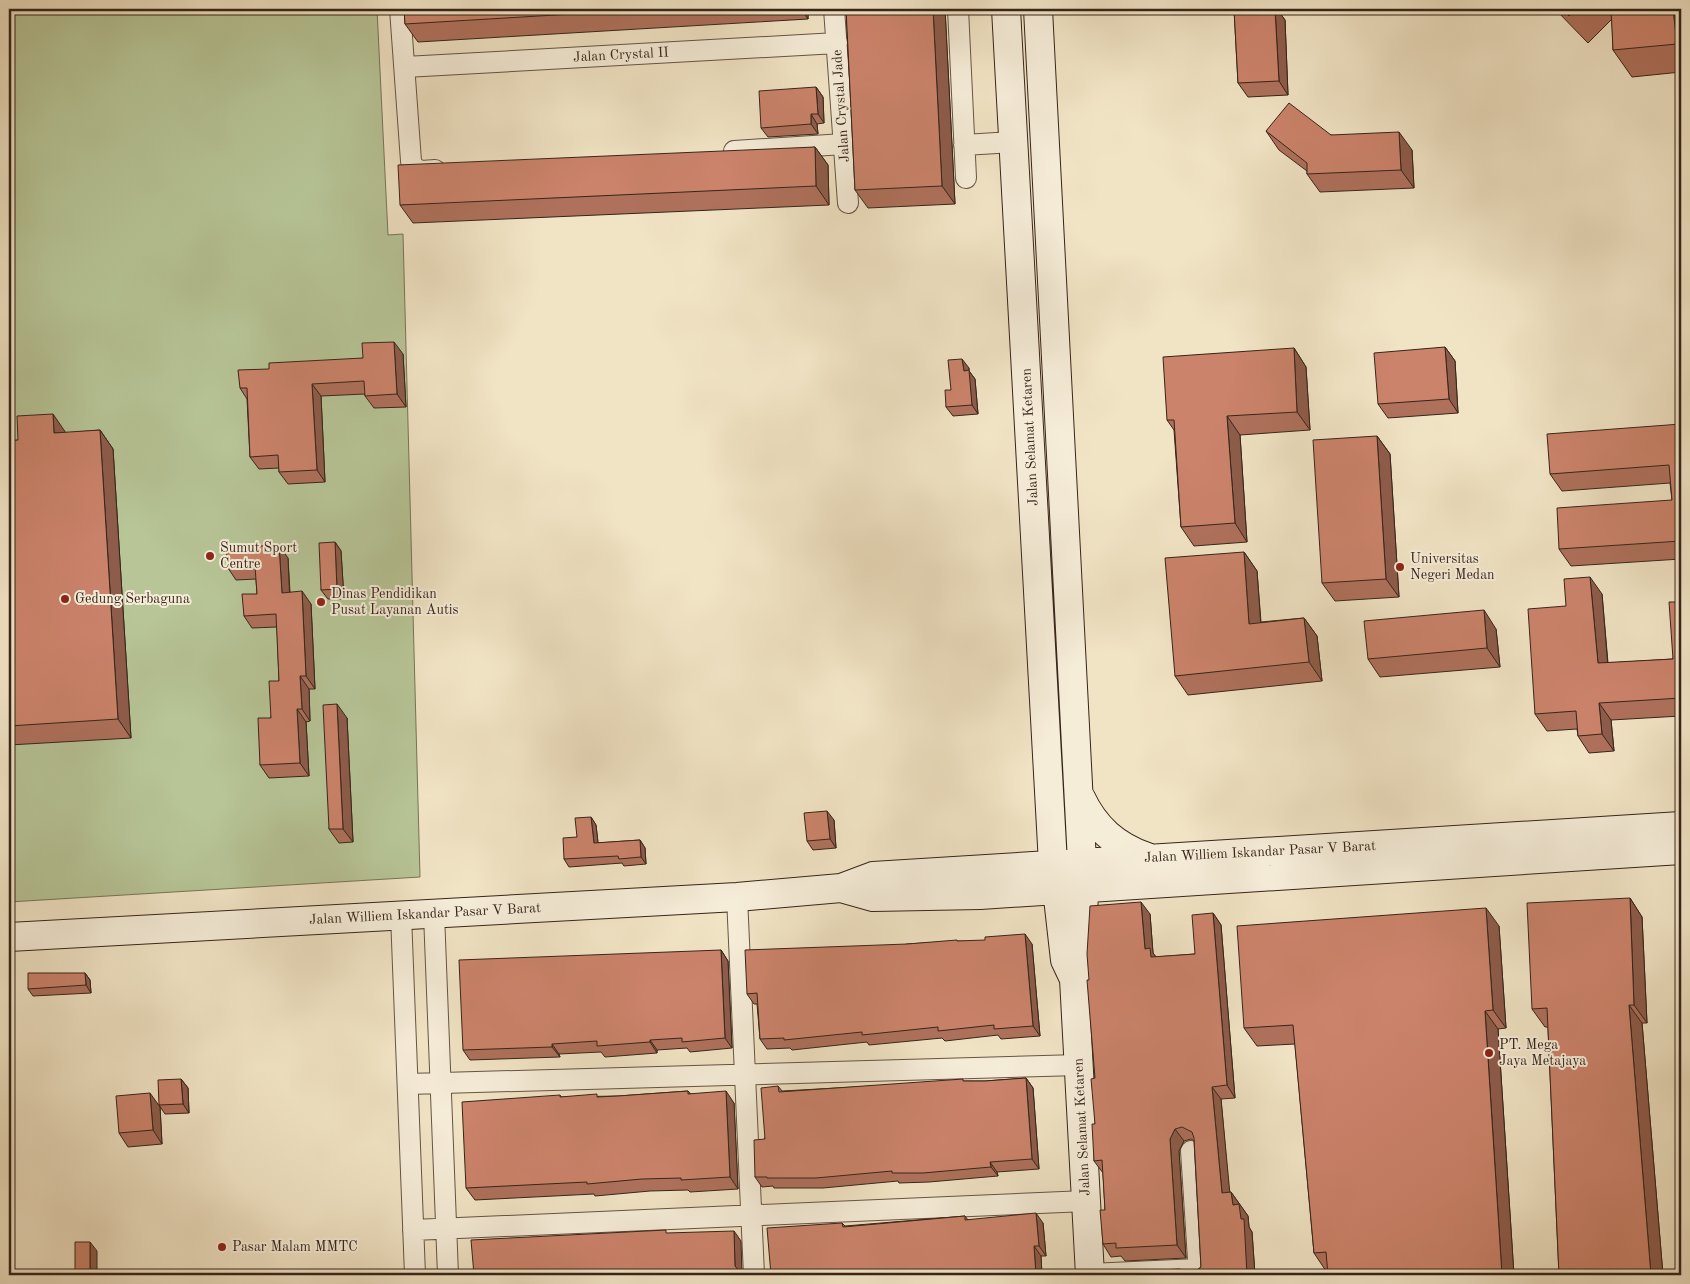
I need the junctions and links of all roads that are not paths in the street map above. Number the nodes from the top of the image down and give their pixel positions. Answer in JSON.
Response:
{"nodes":[{"id":1,"x":400,"y":9,"type":"edge"},
{"id":2,"x":834,"y":9,"type":"edge"},
{"id":3,"x":958,"y":9,"type":"edge"},
{"id":4,"x":1006,"y":9,"type":"edge"},
{"id":5,"x":1038,"y":9,"type":"edge"},
{"id":6,"x":837,"y":44,"type":"junction"},
{"id":7,"x":1008,"y":50,"type":"junction"},
{"id":8,"x":1040,"y":50,"type":"junction"},
{"id":9,"x":405,"y":67,"type":"junction"},
{"id":10,"x":1013,"y":142,"type":"junction"},
{"id":11,"x":844,"y":144,"type":"junction"},
{"id":12,"x":964,"y":145,"type":"junction"},
{"id":13,"x":716,"y":152,"type":"edge"},
{"id":14,"x":452,"y":169,"type":"edge"},
{"id":15,"x":966,"y":178,"type":"dead end"},
{"id":16,"x":848,"y":203,"type":"dead end"},
{"id":17,"x":1067,"y":560,"type":"junction"},
{"id":18,"x":1037,"y":563,"type":"junction"},
{"id":19,"x":1079,"y":794,"type":"junction"},
{"id":20,"x":1681,"y":826,"type":"edge"},
{"id":21,"x":1508,"y":849,"type":"junction"},
{"id":22,"x":1681,"y":850,"type":"edge"},
{"id":23,"x":1152,"y":858,"type":"junction"},
{"id":24,"x":1083,"y":875,"type":"junction"},
{"id":25,"x":1055,"y":877,"type":"junction"},
{"id":26,"x":737,"y":897,"type":"junction"},
{"id":27,"x":434,"y":914,"type":"junction"},
{"id":28,"x":402,"y":915,"type":"junction"},
{"id":29,"x":9,"y":937,"type":"edge"},
{"id":30,"x":1074,"y":979,"type":"junction"},
{"id":31,"x":1079,"y":1064,"type":"junction"},
{"id":32,"x":746,"y":1075,"type":"junction"},
{"id":33,"x":408,"y":1084,"type":"junction"},
{"id":34,"x":440,"y":1084,"type":"junction"},
{"id":35,"x":1191,"y":1151,"type":"dead end"},
{"id":36,"x":1086,"y":1201,"type":"junction"},
{"id":37,"x":752,"y":1216,"type":"junction"},
{"id":38,"x":446,"y":1229,"type":"junction"},
{"id":39,"x":413,"y":1230,"type":"junction"},
{"id":40,"x":1199,"y":1272,"type":"edge"},
{"id":41,"x":415,"y":1275,"type":"edge"},
{"id":42,"x":448,"y":1275,"type":"edge"},
{"id":43,"x":754,"y":1275,"type":"edge"},
{"id":44,"x":1090,"y":1275,"type":"edge"}],
"edges":[{"from":1,"to":9,"type":"street"},
{"from":2,"to":6,"type":"street","name":"Jalan Crystal Jade"},
{"from":3,"to":12,"type":"street"},
{"from":4,"to":7,"type":"street","name":"Jalan Selamat Ketaren"},
{"from":5,"to":8,"type":"street","name":"Jalan Selamat Ketaren"},
{"from":6,"to":9,"type":"street","name":"Jalan Crystal II"},
{"from":6,"to":11,"type":"street","name":"Jalan Crystal Jade"},
{"from":7,"to":8,"type":"street"},
{"from":7,"to":10,"type":"street","name":"Jalan Selamat Ketaren"},
{"from":8,"to":17,"type":"street","name":"Jalan Selamat Ketaren"},
{"from":9,"to":14,"type":"street"},
{"from":10,"to":12,"type":"street"},
{"from":10,"to":18,"type":"street","name":"Jalan Selamat Ketaren"},
{"from":11,"to":13,"type":"street"},
{"from":11,"to":16,"type":"street","name":"Jalan Crystal Jade"},
{"from":12,"to":15,"type":"street"},
{"from":17,"to":18,"type":"street"},
{"from":17,"to":19,"type":"street","name":"Jalan Selamat Ketaren"},
{"from":18,"to":25,"type":"street","name":"Jalan Selamat Ketaren"},
{"from":19,"to":23,"type":"street"},
{"from":19,"to":24,"type":"street","name":"Jalan Selamat Ketaren"},
{"from":20,"to":21,"type":"street","name":"Jalan Williem Iskandar Pasar V Barat"},
{"from":21,"to":22,"type":"street","name":"Jalan Williem Iskandar Pasar V Barat"},
{"from":21,"to":23,"type":"street","name":"Jalan Williem Iskandar Pasar V Barat"},
{"from":21,"to":24,"type":"street","name":"Jalan Williem Iskandar Pasar V Barat"},
{"from":23,"to":24,"type":"street","name":"Jalan Williem Iskandar Pasar V Barat"},
{"from":24,"to":25,"type":"street","name":"Jalan Williem Iskandar Pasar V Barat"},
{"from":24,"to":30,"type":"street","name":"Jalan Selamat Ketaren"},
{"from":25,"to":26,"type":"street","name":"Jalan Williem Iskandar Pasar V Barat"},
{"from":25,"to":30,"type":"street","name":"Jalan Selamat Ketaren"},
{"from":26,"to":27,"type":"street","name":"Jalan Williem Iskandar Pasar V Barat"},
{"from":26,"to":32,"type":"street"},
{"from":27,"to":28,"type":"street","name":"Jalan Williem Iskandar Pasar V Barat"},
{"from":27,"to":34,"type":"street"},
{"from":28,"to":29,"type":"street","name":"Jalan Williem Iskandar Pasar V Barat"},
{"from":28,"to":33,"type":"street"},
{"from":30,"to":31,"type":"street","name":"Jalan Selamat Ketaren"},
{"from":31,"to":32,"type":"street"},
{"from":31,"to":36,"type":"street","name":"Jalan Selamat Ketaren"},
{"from":32,"to":34,"type":"street"},
{"from":32,"to":37,"type":"street"},
{"from":33,"to":34,"type":"street"},
{"from":33,"to":39,"type":"street"},
{"from":34,"to":38,"type":"street"},
{"from":35,"to":40,"type":"street"},
{"from":36,"to":37,"type":"street"},
{"from":36,"to":44,"type":"street","name":"Jalan Selamat Ketaren"},
{"from":37,"to":38,"type":"street"},
{"from":37,"to":43,"type":"street"},
{"from":38,"to":39,"type":"street"},
{"from":38,"to":42,"type":"street"},
{"from":39,"to":41,"type":"street"},
{"from":40,"to":44,"type":"street"}]}
